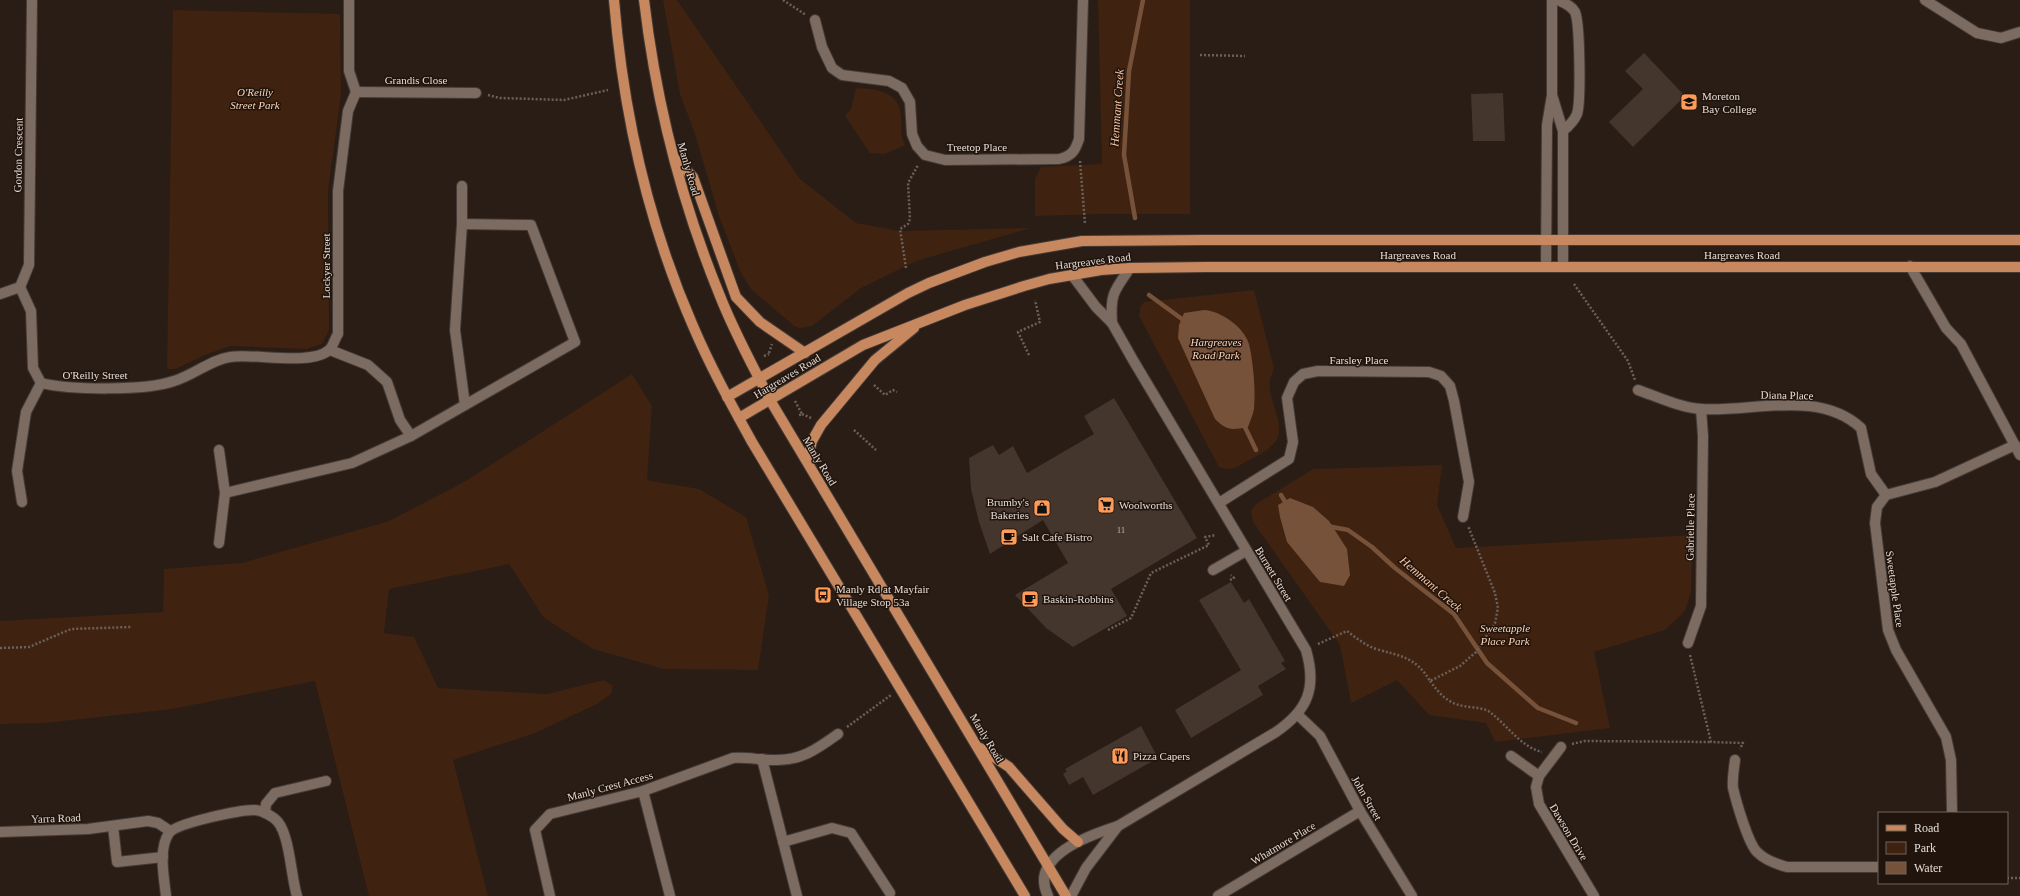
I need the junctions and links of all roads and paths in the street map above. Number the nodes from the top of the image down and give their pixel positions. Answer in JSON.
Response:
{"nodes":[{"id":1,"x":32,"y":0,"type":"edge"},
{"id":2,"x":349,"y":0,"type":"edge"},
{"id":3,"x":614,"y":0,"type":"edge"},
{"id":4,"x":644,"y":0,"type":"edge"},
{"id":5,"x":783,"y":0,"type":"edge"},
{"id":6,"x":1083,"y":0,"type":"edge"},
{"id":7,"x":1552,"y":0,"type":"edge"},
{"id":8,"x":1558,"y":0,"type":"edge"},
{"id":9,"x":1925,"y":0,"type":"edge"},
{"id":10,"x":815,"y":20,"type":"joint"},
{"id":11,"x":2020,"y":32,"type":"edge"},
{"id":12,"x":1200,"y":55,"type":"dead end"},
{"id":13,"x":1246,"y":56,"type":"dead end"},
{"id":14,"x":608,"y":90,"type":"dead end"},
{"id":15,"x":356,"y":92,"type":"junction"},
{"id":16,"x":476,"y":92,"type":"joint"},
{"id":17,"x":1552,"y":95,"type":"junction"},
{"id":18,"x":1563,"y":131,"type":"junction"},
{"id":19,"x":1075,"y":152,"type":"junction"},
{"id":20,"x":925,"y":155,"type":"junction"},
{"id":21,"x":673,"y":157,"type":"junction"},
{"id":22,"x":462,"y":186,"type":"dead end"},
{"id":23,"x":462,"y":224,"type":"junction"},
{"id":24,"x":1085,"y":224,"type":"dead end"},
{"id":25,"x":1546,"y":240,"type":"junction"},
{"id":26,"x":1564,"y":240,"type":"junction"},
{"id":27,"x":2020,"y":240,"type":"edge"},
{"id":28,"x":1910,"y":266,"type":"junction"},
{"id":29,"x":1546,"y":267,"type":"junction"},
{"id":30,"x":1563,"y":267,"type":"junction"},
{"id":31,"x":2020,"y":267,"type":"edge"},
{"id":32,"x":906,"y":268,"type":"dead end"},
{"id":33,"x":1130,"y":268,"type":"junction"},
{"id":34,"x":1072,"y":275,"type":"junction"},
{"id":35,"x":1574,"y":284,"type":"dead end"},
{"id":36,"x":20,"y":287,"type":"junction"},
{"id":37,"x":0,"y":294,"type":"edge"},
{"id":38,"x":1035,"y":300,"type":"dead end"},
{"id":39,"x":922,"y":321,"type":"junction"},
{"id":40,"x":1112,"y":323,"type":"junction"},
{"id":41,"x":772,"y":343,"type":"dead end"},
{"id":42,"x":330,"y":350,"type":"junction"},
{"id":43,"x":804,"y":354,"type":"junction"},
{"id":44,"x":1029,"y":355,"type":"dead end"},
{"id":45,"x":764,"y":356,"type":"dead end"},
{"id":46,"x":759,"y":379,"type":"junction"},
{"id":47,"x":41,"y":383,"type":"junction"},
{"id":48,"x":874,"y":385,"type":"dead end"},
{"id":49,"x":1638,"y":390,"type":"joint"},
{"id":50,"x":897,"y":392,"type":"dead end"},
{"id":51,"x":727,"y":397,"type":"junction"},
{"id":52,"x":770,"y":400,"type":"junction"},
{"id":53,"x":795,"y":401,"type":"dead end"},
{"id":54,"x":465,"y":405,"type":"junction"},
{"id":55,"x":1702,"y":409,"type":"junction"},
{"id":56,"x":802,"y":414,"type":"junction"},
{"id":57,"x":798,"y":416,"type":"dead end"},
{"id":58,"x":738,"y":418,"type":"junction"},
{"id":59,"x":813,"y":418,"type":"dead end"},
{"id":60,"x":854,"y":430,"type":"dead end"},
{"id":61,"x":411,"y":436,"type":"junction"},
{"id":62,"x":2014,"y":445,"type":"junction"},
{"id":63,"x":219,"y":450,"type":"dead end"},
{"id":64,"x":876,"y":450,"type":"dead end"},
{"id":65,"x":2020,"y":455,"type":"edge"},
{"id":66,"x":807,"y":461,"type":"junction"},
{"id":67,"x":225,"y":493,"type":"junction"},
{"id":68,"x":1886,"y":495,"type":"junction"},
{"id":69,"x":22,"y":502,"type":"dead end"},
{"id":70,"x":1218,"y":503,"type":"junction"},
{"id":71,"x":1463,"y":517,"type":"joint"},
{"id":72,"x":1216,"y":535,"type":"dead end"},
{"id":73,"x":219,"y":543,"type":"dead end"},
{"id":74,"x":1246,"y":551,"type":"junction"},
{"id":75,"x":1213,"y":570,"type":"dead end"},
{"id":76,"x":1225,"y":578,"type":"dead end"},
{"id":77,"x":1230,"y":580,"type":"dead end"},
{"id":78,"x":131,"y":627,"type":"dead end"},
{"id":79,"x":1108,"y":630,"type":"dead end"},
{"id":80,"x":1688,"y":642,"type":"joint"},
{"id":81,"x":1318,"y":644,"type":"dead end"},
{"id":82,"x":0,"y":648,"type":"edge"},
{"id":83,"x":1430,"y":681,"type":"junction"},
{"id":84,"x":900,"y":688,"type":"junction"},
{"id":85,"x":1298,"y":715,"type":"junction"},
{"id":86,"x":838,"y":734,"type":"joint"},
{"id":87,"x":1711,"y":742,"type":"junction"},
{"id":88,"x":978,"y":747,"type":"junction"},
{"id":89,"x":1561,"y":747,"type":"junction"},
{"id":90,"x":1511,"y":756,"type":"dead end"},
{"id":91,"x":762,"y":759,"type":"junction"},
{"id":92,"x":1735,"y":760,"type":"joint"},
{"id":93,"x":1539,"y":776,"type":"junction"},
{"id":94,"x":326,"y":781,"type":"dead end"},
{"id":95,"x":643,"y":791,"type":"junction"},
{"id":96,"x":1360,"y":811,"type":"junction"},
{"id":97,"x":1952,"y":812,"type":"edge"},
{"id":98,"x":265,"y":813,"type":"junction"},
{"id":99,"x":113,"y":826,"type":"junction"},
{"id":100,"x":1118,"y":826,"type":"junction"},
{"id":101,"x":170,"y":831,"type":"junction"},
{"id":102,"x":0,"y":832,"type":"edge"},
{"id":103,"x":783,"y":842,"type":"junction"},
{"id":104,"x":1078,"y":842,"type":"junction"},
{"id":105,"x":163,"y":857,"type":"junction"},
{"id":106,"x":1048,"y":864,"type":"junction"},
{"id":107,"x":1878,"y":867,"type":"edge"},
{"id":108,"x":2008,"y":878,"type":"edge"},
{"id":109,"x":2020,"y":878,"type":"edge"},
{"id":110,"x":890,"y":893,"type":"dead end"},
{"id":111,"x":166,"y":896,"type":"edge"},
{"id":112,"x":297,"y":896,"type":"edge"},
{"id":113,"x":550,"y":896,"type":"edge"},
{"id":114,"x":670,"y":896,"type":"edge"},
{"id":115,"x":797,"y":896,"type":"edge"},
{"id":116,"x":1025,"y":896,"type":"edge"},
{"id":117,"x":1048,"y":896,"type":"edge"},
{"id":118,"x":1066,"y":896,"type":"edge"},
{"id":119,"x":1071,"y":896,"type":"edge"},
{"id":120,"x":1218,"y":896,"type":"edge"},
{"id":121,"x":1412,"y":896,"type":"edge"},
{"id":122,"x":1594,"y":896,"type":"edge"}],
"edges":[{"from":1,"to":36,"type":"street","name":"Gordon Crescent"},
{"from":2,"to":15,"type":"street"},
{"from":3,"to":51,"type":"main road"},
{"from":4,"to":21,"type":"main road","name":"Manly Road"},
{"from":5,"to":10,"type":"path"},
{"from":6,"to":19,"type":"street"},
{"from":7,"to":17,"type":"street"},
{"from":8,"to":18,"type":"street"},
{"from":9,"to":11,"type":"street"},
{"from":10,"to":20,"type":"street"},
{"from":12,"to":13,"type":"path"},
{"from":14,"to":16,"type":"path"},
{"from":15,"to":16,"type":"street","name":"Grandis Close"},
{"from":15,"to":42,"type":"street","name":"Lockyer Street"},
{"from":17,"to":18,"type":"street"},
{"from":17,"to":25,"type":"street"},
{"from":18,"to":26,"type":"street"},
{"from":19,"to":20,"type":"street","name":"Treetop Place"},
{"from":19,"to":24,"type":"path"},
{"from":20,"to":32,"type":"path"},
{"from":21,"to":43,"type":"main road"},
{"from":21,"to":46,"type":"main road","name":"Manly Road"},
{"from":22,"to":23,"type":"street"},
{"from":23,"to":54,"type":"street"},
{"from":23,"to":54,"type":"street"},
{"from":25,"to":26,"type":"main road","name":"Hargreaves Road"},
{"from":25,"to":29,"type":"street"},
{"from":25,"to":43,"type":"main road","name":"Hargreaves Road"},
{"from":26,"to":27,"type":"main road","name":"Hargreaves Road"},
{"from":26,"to":30,"type":"street"},
{"from":28,"to":30,"type":"main road","name":"Hargreaves Road"},
{"from":28,"to":31,"type":"main road","name":"Hargreaves Road"},
{"from":28,"to":62,"type":"street"},
{"from":29,"to":30,"type":"main road","name":"Hargreaves Road"},
{"from":29,"to":33,"type":"main road","name":"Hargreaves Road"},
{"from":33,"to":34,"type":"main road","name":"Hargreaves Road"},
{"from":33,"to":40,"type":"street"},
{"from":34,"to":39,"type":"main road","name":"Hargreaves Road"},
{"from":34,"to":40,"type":"street","name":"Burnett Street"},
{"from":35,"to":49,"type":"path"},
{"from":36,"to":37,"type":"street"},
{"from":36,"to":47,"type":"street"},
{"from":38,"to":44,"type":"path"},
{"from":39,"to":52,"type":"main road","name":"Hargreaves Road"},
{"from":39,"to":66,"type":"main road"},
{"from":40,"to":70,"type":"street","name":"Burnett Street"},
{"from":41,"to":45,"type":"path"},
{"from":42,"to":47,"type":"street","name":"O'Reilly Street"},
{"from":42,"to":61,"type":"street"},
{"from":43,"to":46,"type":"main road","name":"Hargreaves Road"},
{"from":46,"to":51,"type":"main road","name":"Hargreaves Road"},
{"from":46,"to":52,"type":"main road","name":"Manly Road"},
{"from":47,"to":69,"type":"street"},
{"from":48,"to":50,"type":"path"},
{"from":49,"to":55,"type":"street","name":"Diana Place"},
{"from":51,"to":58,"type":"main road"},
{"from":52,"to":58,"type":"main road","name":"Hargreaves Road"},
{"from":52,"to":66,"type":"main road","name":"Manly Road"},
{"from":53,"to":56,"type":"path"},
{"from":54,"to":61,"type":"street"},
{"from":55,"to":68,"type":"street","name":"Diana Place"},
{"from":55,"to":80,"type":"street","name":"Gabrielle Place"},
{"from":56,"to":57,"type":"path"},
{"from":56,"to":59,"type":"path"},
{"from":58,"to":84,"type":"main road"},
{"from":60,"to":64,"type":"path"},
{"from":61,"to":67,"type":"street"},
{"from":62,"to":65,"type":"street"},
{"from":62,"to":68,"type":"street"},
{"from":63,"to":67,"type":"street"},
{"from":66,"to":88,"type":"main road","name":"Manly Road"},
{"from":67,"to":73,"type":"street"},
{"from":68,"to":97,"type":"street","name":"Sweetapple Place"},
{"from":70,"to":71,"type":"street","name":"Farsley Place"},
{"from":70,"to":74,"type":"street","name":"Burnett Street"},
{"from":71,"to":83,"type":"path"},
{"from":72,"to":79,"type":"path"},
{"from":74,"to":75,"type":"street"},
{"from":74,"to":85,"type":"street","name":"Burnett Street"},
{"from":76,"to":77,"type":"path"},
{"from":78,"to":82,"type":"path"},
{"from":80,"to":87,"type":"path"},
{"from":81,"to":83,"type":"path"},
{"from":83,"to":89,"type":"path"},
{"from":84,"to":86,"type":"path"},
{"from":84,"to":116,"type":"main road"},
{"from":85,"to":96,"type":"street","name":"John Street"},
{"from":85,"to":100,"type":"street","name":"Burnett Street"},
{"from":86,"to":91,"type":"street","name":"Manly Crest Access"},
{"from":87,"to":89,"type":"path"},
{"from":87,"to":92,"type":"path"},
{"from":88,"to":104,"type":"main road"},
{"from":88,"to":106,"type":"main road","name":"Manly Road"},
{"from":89,"to":93,"type":"street"},
{"from":90,"to":93,"type":"street"},
{"from":91,"to":95,"type":"street","name":"Manly Crest Access"},
{"from":91,"to":103,"type":"street"},
{"from":92,"to":107,"type":"street"},
{"from":93,"to":122,"type":"street","name":"Dawson Drive"},
{"from":94,"to":98,"type":"street"},
{"from":95,"to":113,"type":"street","name":"Manly Crest Access"},
{"from":95,"to":114,"type":"street"},
{"from":96,"to":120,"type":"street","name":"Whatmore Place"},
{"from":96,"to":121,"type":"street","name":"John Street"},
{"from":98,"to":101,"type":"street"},
{"from":98,"to":112,"type":"street"},
{"from":99,"to":101,"type":"street","name":"Yarra Road"},
{"from":99,"to":102,"type":"street","name":"Yarra Road"},
{"from":99,"to":105,"type":"street"},
{"from":100,"to":104,"type":"street","name":"Burnett Street"},
{"from":100,"to":119,"type":"street","name":"Burnett Street"},
{"from":101,"to":105,"type":"street"},
{"from":103,"to":110,"type":"street"},
{"from":103,"to":115,"type":"street"},
{"from":104,"to":106,"type":"street","name":"Burnett Street"},
{"from":105,"to":111,"type":"street"},
{"from":106,"to":117,"type":"street"},
{"from":106,"to":118,"type":"main road","name":"Manly Road"},
{"from":108,"to":109,"type":"path"}]}
